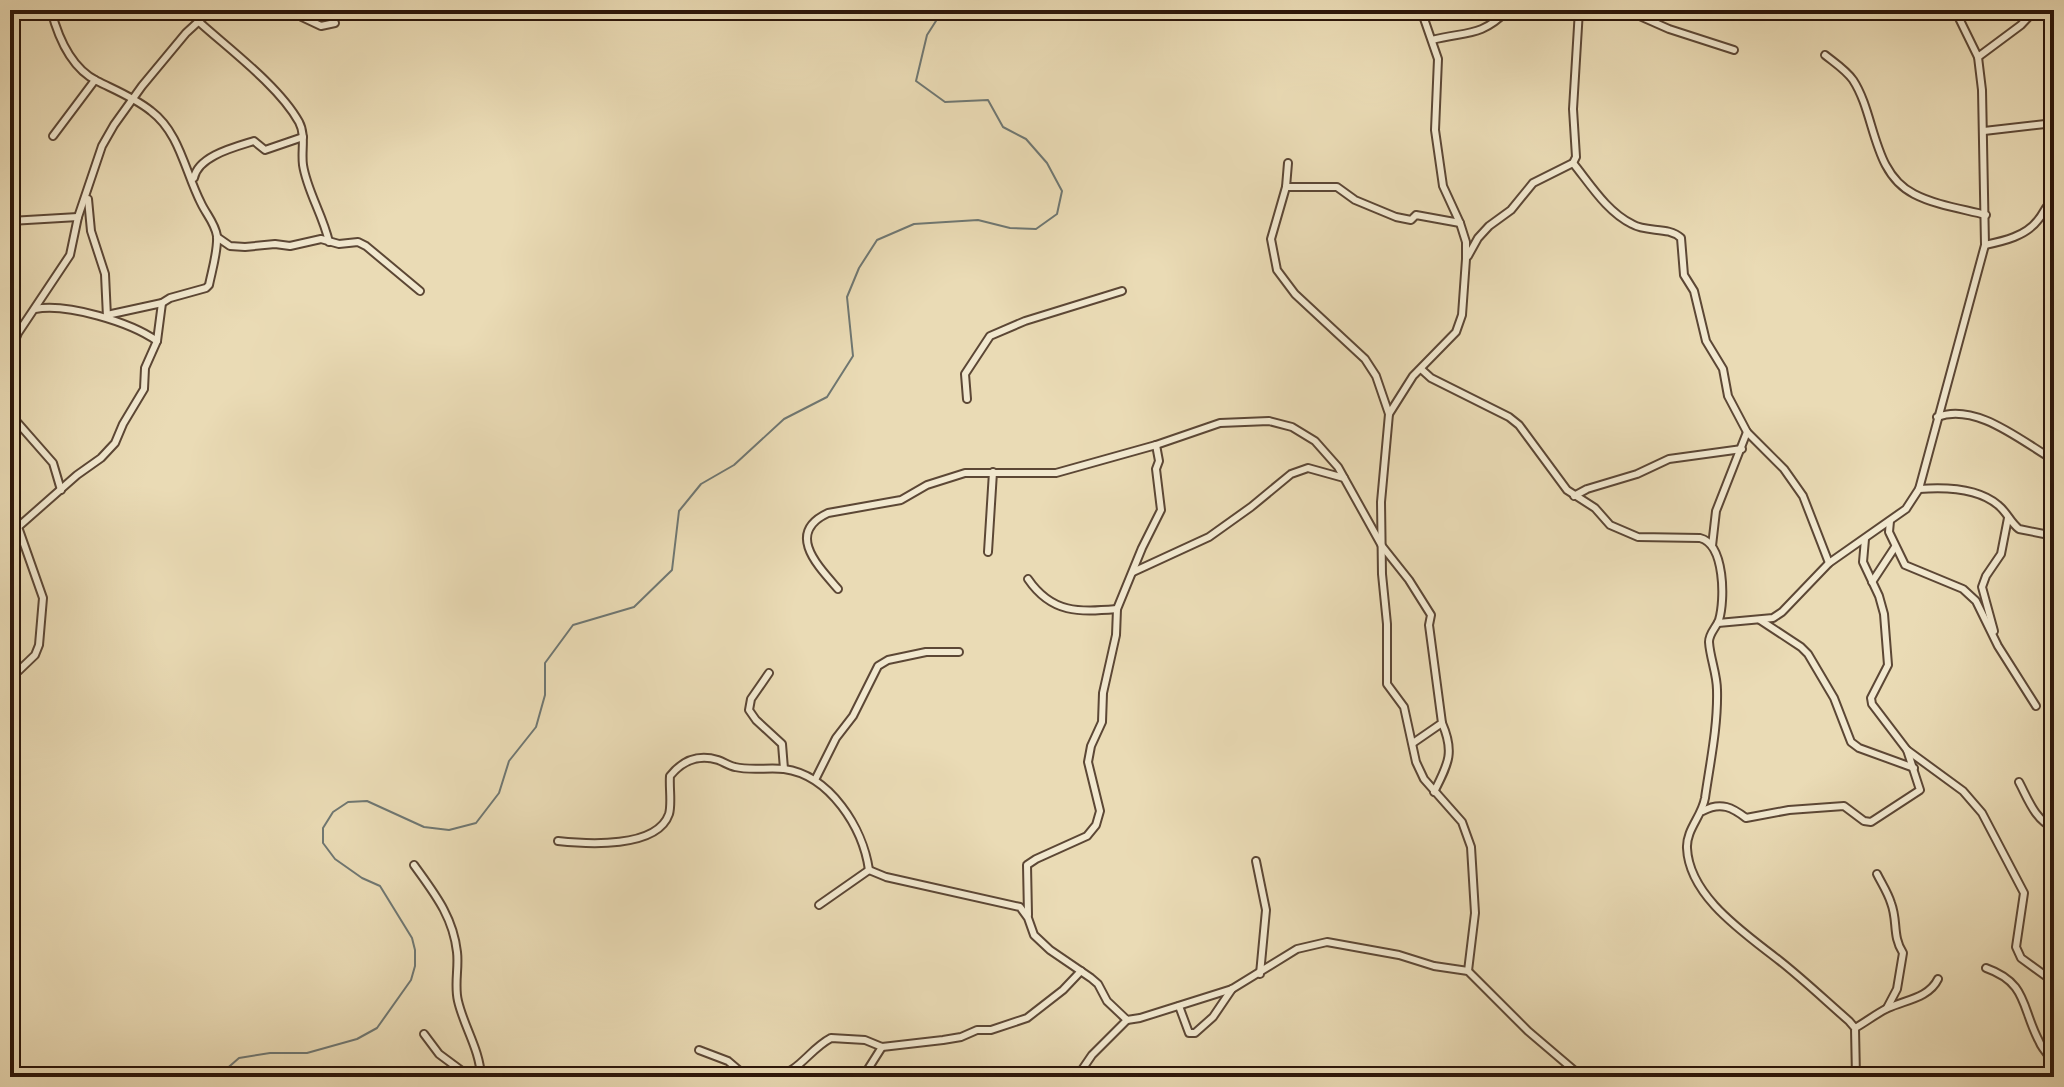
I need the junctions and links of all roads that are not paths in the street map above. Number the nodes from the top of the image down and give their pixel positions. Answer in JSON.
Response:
{"nodes":[{"id":1,"x":51,"y":10,"type":"edge"},
{"id":2,"x":211,"y":10,"type":"edge"},
{"id":3,"x":287,"y":10,"type":"edge"},
{"id":4,"x":1421,"y":10,"type":"edge"},
{"id":5,"x":1508,"y":10,"type":"edge"},
{"id":6,"x":1579,"y":10,"type":"edge"},
{"id":7,"x":1626,"y":10,"type":"edge"},
{"id":8,"x":1955,"y":10,"type":"edge"},
{"id":9,"x":2035,"y":10,"type":"edge"},
{"id":10,"x":198,"y":21,"type":"junction"},
{"id":11,"x":335,"y":23,"type":"dead end"},
{"id":12,"x":1432,"y":40,"type":"junction"},
{"id":13,"x":1734,"y":50,"type":"dead end"},
{"id":14,"x":1825,"y":55,"type":"dead end"},
{"id":15,"x":1978,"y":57,"type":"junction"},
{"id":16,"x":95,"y":80,"type":"junction"},
{"id":17,"x":133,"y":99,"type":"junction"},
{"id":18,"x":2054,"y":123,"type":"edge"},
{"id":19,"x":1984,"y":131,"type":"junction"},
{"id":20,"x":53,"y":136,"type":"dead end"},
{"id":21,"x":303,"y":137,"type":"junction"},
{"id":22,"x":1288,"y":163,"type":"dead end"},
{"id":23,"x":1573,"y":163,"type":"junction"},
{"id":24,"x":194,"y":183,"type":"junction"},
{"id":25,"x":1286,"y":187,"type":"junction"},
{"id":26,"x":88,"y":195,"type":"junction"},
{"id":27,"x":2054,"y":200,"type":"edge"},
{"id":28,"x":1986,"y":215,"type":"junction"},
{"id":29,"x":78,"y":217,"type":"junction"},
{"id":30,"x":10,"y":221,"type":"edge"},
{"id":31,"x":1460,"y":223,"type":"junction"},
{"id":32,"x":217,"y":237,"type":"junction"},
{"id":33,"x":329,"y":242,"type":"junction"},
{"id":34,"x":1985,"y":245,"type":"junction"},
{"id":35,"x":1466,"y":259,"type":"junction"},
{"id":36,"x":420,"y":291,"type":"dead end"},
{"id":37,"x":1122,"y":291,"type":"dead end"},
{"id":38,"x":162,"y":303,"type":"junction"},
{"id":39,"x":35,"y":309,"type":"junction"},
{"id":40,"x":108,"y":317,"type":"junction"},
{"id":41,"x":157,"y":341,"type":"junction"},
{"id":42,"x":10,"y":353,"type":"edge"},
{"id":43,"x":1421,"y":369,"type":"junction"},
{"id":44,"x":967,"y":399,"type":"dead end"},
{"id":45,"x":10,"y":414,"type":"edge"},
{"id":46,"x":1389,"y":414,"type":"junction"},
{"id":47,"x":1937,"y":417,"type":"junction"},
{"id":48,"x":1747,"y":432,"type":"junction"},
{"id":49,"x":1156,"y":445,"type":"junction"},
{"id":50,"x":1742,"y":449,"type":"junction"},
{"id":51,"x":2054,"y":460,"type":"edge"},
{"id":52,"x":993,"y":472,"type":"junction"},
{"id":53,"x":1344,"y":478,"type":"junction"},
{"id":54,"x":1919,"y":489,"type":"junction"},
{"id":55,"x":61,"y":490,"type":"junction"},
{"id":56,"x":10,"y":491,"type":"edge"},
{"id":57,"x":1574,"y":496,"type":"junction"},
{"id":58,"x":2008,"y":518,"type":"junction"},
{"id":59,"x":1890,"y":521,"type":"junction"},
{"id":60,"x":18,"y":527,"type":"junction"},
{"id":61,"x":2054,"y":536,"type":"edge"},
{"id":62,"x":1865,"y":539,"type":"junction"},
{"id":63,"x":1382,"y":546,"type":"junction"},
{"id":64,"x":1712,"y":546,"type":"junction"},
{"id":65,"x":1895,"y":547,"type":"junction"},
{"id":66,"x":988,"y":552,"type":"dead end"},
{"id":67,"x":1829,"y":563,"type":"junction"},
{"id":68,"x":1133,"y":572,"type":"junction"},
{"id":69,"x":1028,"y":579,"type":"dead end"},
{"id":70,"x":1872,"y":582,"type":"junction"},
{"id":71,"x":838,"y":589,"type":"dead end"},
{"id":72,"x":1117,"y":609,"type":"junction"},
{"id":73,"x":1760,"y":620,"type":"junction"},
{"id":74,"x":1718,"y":623,"type":"junction"},
{"id":75,"x":1998,"y":646,"type":"junction"},
{"id":76,"x":959,"y":652,"type":"dead end"},
{"id":77,"x":769,"y":673,"type":"dead end"},
{"id":78,"x":10,"y":679,"type":"edge"},
{"id":79,"x":2036,"y":706,"type":"dead end"},
{"id":80,"x":1442,"y":723,"type":"junction"},
{"id":81,"x":1413,"y":743,"type":"junction"},
{"id":82,"x":1907,"y":750,"type":"junction"},
{"id":83,"x":1914,"y":768,"type":"junction"},
{"id":84,"x":784,"y":769,"type":"junction"},
{"id":85,"x":815,"y":780,"type":"junction"},
{"id":86,"x":2019,"y":782,"type":"dead end"},
{"id":87,"x":1434,"y":792,"type":"junction"},
{"id":88,"x":1703,"y":811,"type":"junction"},
{"id":89,"x":2054,"y":828,"type":"edge"},
{"id":90,"x":558,"y":841,"type":"dead end"},
{"id":91,"x":1256,"y":861,"type":"dead end"},
{"id":92,"x":414,"y":865,"type":"dead end"},
{"id":93,"x":869,"y":870,"type":"junction"},
{"id":94,"x":1877,"y":874,"type":"dead end"},
{"id":95,"x":819,"y":905,"type":"dead end"},
{"id":96,"x":1028,"y":918,"type":"junction"},
{"id":97,"x":1986,"y":968,"type":"dead end"},
{"id":98,"x":1081,"y":971,"type":"junction"},
{"id":99,"x":1468,"y":971,"type":"junction"},
{"id":100,"x":1260,"y":974,"type":"junction"},
{"id":101,"x":1938,"y":979,"type":"dead end"},
{"id":102,"x":2054,"y":982,"type":"edge"},
{"id":103,"x":1232,"y":989,"type":"junction"},
{"id":104,"x":1179,"y":1006,"type":"junction"},
{"id":105,"x":1887,"y":1008,"type":"junction"},
{"id":106,"x":1127,"y":1020,"type":"junction"},
{"id":107,"x":1855,"y":1028,"type":"junction"},
{"id":108,"x":424,"y":1034,"type":"dead end"},
{"id":109,"x":882,"y":1047,"type":"junction"},
{"id":110,"x":699,"y":1050,"type":"dead end"},
{"id":111,"x":2054,"y":1062,"type":"edge"},
{"id":112,"x":741,"y":1072,"type":"junction"},
{"id":113,"x":796,"y":1074,"type":"edge"},
{"id":114,"x":470,"y":1077,"type":"edge"},
{"id":115,"x":481,"y":1077,"type":"edge"},
{"id":116,"x":734,"y":1077,"type":"edge"},
{"id":117,"x":863,"y":1077,"type":"edge"},
{"id":118,"x":1077,"y":1077,"type":"edge"},
{"id":119,"x":1582,"y":1077,"type":"edge"},
{"id":120,"x":1856,"y":1077,"type":"edge"}],
"edges":[{"from":1,"to":16,"type":"street"},
{"from":2,"to":10,"type":"street"},
{"from":3,"to":11,"type":"street"},
{"from":4,"to":12,"type":"street"},
{"from":5,"to":12,"type":"street"},
{"from":6,"to":23,"type":"street"},
{"from":7,"to":13,"type":"street"},
{"from":8,"to":15,"type":"street"},
{"from":9,"to":15,"type":"street"},
{"from":10,"to":17,"type":"street"},
{"from":10,"to":21,"type":"street"},
{"from":12,"to":31,"type":"street"},
{"from":14,"to":28,"type":"street"},
{"from":15,"to":19,"type":"street"},
{"from":16,"to":17,"type":"street"},
{"from":16,"to":20,"type":"street"},
{"from":17,"to":24,"type":"street"},
{"from":17,"to":26,"type":"street"},
{"from":18,"to":19,"type":"street"},
{"from":19,"to":28,"type":"street"},
{"from":21,"to":24,"type":"street"},
{"from":21,"to":33,"type":"street"},
{"from":22,"to":25,"type":"street"},
{"from":23,"to":35,"type":"street"},
{"from":23,"to":48,"type":"street"},
{"from":24,"to":32,"type":"street"},
{"from":25,"to":31,"type":"street"},
{"from":25,"to":46,"type":"street"},
{"from":26,"to":29,"type":"street"},
{"from":26,"to":40,"type":"street"},
{"from":27,"to":34,"type":"street"},
{"from":28,"to":34,"type":"street"},
{"from":29,"to":30,"type":"street"},
{"from":29,"to":39,"type":"street"},
{"from":31,"to":35,"type":"street"},
{"from":32,"to":33,"type":"street"},
{"from":32,"to":38,"type":"street"},
{"from":33,"to":36,"type":"street"},
{"from":34,"to":47,"type":"street"},
{"from":35,"to":43,"type":"street"},
{"from":37,"to":44,"type":"street"},
{"from":38,"to":40,"type":"street"},
{"from":38,"to":41,"type":"street"},
{"from":39,"to":40,"type":"street"},
{"from":39,"to":42,"type":"street"},
{"from":40,"to":41,"type":"street"},
{"from":41,"to":55,"type":"street"},
{"from":43,"to":46,"type":"street"},
{"from":43,"to":57,"type":"street"},
{"from":45,"to":55,"type":"street"},
{"from":46,"to":63,"type":"street"},
{"from":47,"to":51,"type":"street"},
{"from":47,"to":54,"type":"street"},
{"from":48,"to":50,"type":"street"},
{"from":48,"to":67,"type":"street"},
{"from":49,"to":52,"type":"street"},
{"from":49,"to":53,"type":"street"},
{"from":49,"to":68,"type":"street"},
{"from":50,"to":57,"type":"street"},
{"from":50,"to":64,"type":"street"},
{"from":52,"to":66,"type":"street"},
{"from":52,"to":71,"type":"street"},
{"from":53,"to":63,"type":"street"},
{"from":53,"to":68,"type":"street"},
{"from":54,"to":58,"type":"street"},
{"from":54,"to":59,"type":"street"},
{"from":55,"to":60,"type":"street"},
{"from":56,"to":60,"type":"street"},
{"from":57,"to":64,"type":"street"},
{"from":58,"to":61,"type":"street"},
{"from":58,"to":75,"type":"street"},
{"from":59,"to":62,"type":"street"},
{"from":59,"to":65,"type":"street"},
{"from":60,"to":78,"type":"street"},
{"from":62,"to":67,"type":"street"},
{"from":62,"to":70,"type":"street"},
{"from":63,"to":80,"type":"street"},
{"from":63,"to":81,"type":"street"},
{"from":64,"to":74,"type":"street"},
{"from":65,"to":70,"type":"street"},
{"from":65,"to":75,"type":"street"},
{"from":67,"to":73,"type":"street"},
{"from":68,"to":72,"type":"street"},
{"from":69,"to":72,"type":"street"},
{"from":70,"to":82,"type":"street"},
{"from":72,"to":96,"type":"street"},
{"from":73,"to":74,"type":"street"},
{"from":73,"to":83,"type":"street"},
{"from":74,"to":88,"type":"street"},
{"from":75,"to":79,"type":"street"},
{"from":76,"to":85,"type":"street"},
{"from":77,"to":84,"type":"street"},
{"from":80,"to":81,"type":"street"},
{"from":80,"to":87,"type":"street"},
{"from":81,"to":87,"type":"street"},
{"from":82,"to":83,"type":"street"},
{"from":82,"to":102,"type":"street"},
{"from":83,"to":88,"type":"street"},
{"from":84,"to":85,"type":"street"},
{"from":84,"to":90,"type":"street"},
{"from":85,"to":93,"type":"street"},
{"from":86,"to":89,"type":"street"},
{"from":87,"to":99,"type":"street"},
{"from":88,"to":107,"type":"street"},
{"from":91,"to":100,"type":"street"},
{"from":92,"to":115,"type":"street"},
{"from":93,"to":95,"type":"street"},
{"from":93,"to":96,"type":"street"},
{"from":94,"to":105,"type":"street"},
{"from":96,"to":98,"type":"street"},
{"from":97,"to":111,"type":"street"},
{"from":98,"to":106,"type":"street"},
{"from":98,"to":109,"type":"street"},
{"from":99,"to":100,"type":"street"},
{"from":99,"to":119,"type":"street"},
{"from":100,"to":103,"type":"street"},
{"from":101,"to":105,"type":"street"},
{"from":103,"to":104,"type":"street"},
{"from":103,"to":104,"type":"street"},
{"from":104,"to":106,"type":"street"},
{"from":105,"to":107,"type":"street"},
{"from":106,"to":118,"type":"street"},
{"from":107,"to":120,"type":"street"},
{"from":108,"to":114,"type":"street"},
{"from":109,"to":113,"type":"street"},
{"from":109,"to":117,"type":"street"},
{"from":110,"to":112,"type":"street"},
{"from":112,"to":113,"type":"street"},
{"from":112,"to":116,"type":"street"}]}
